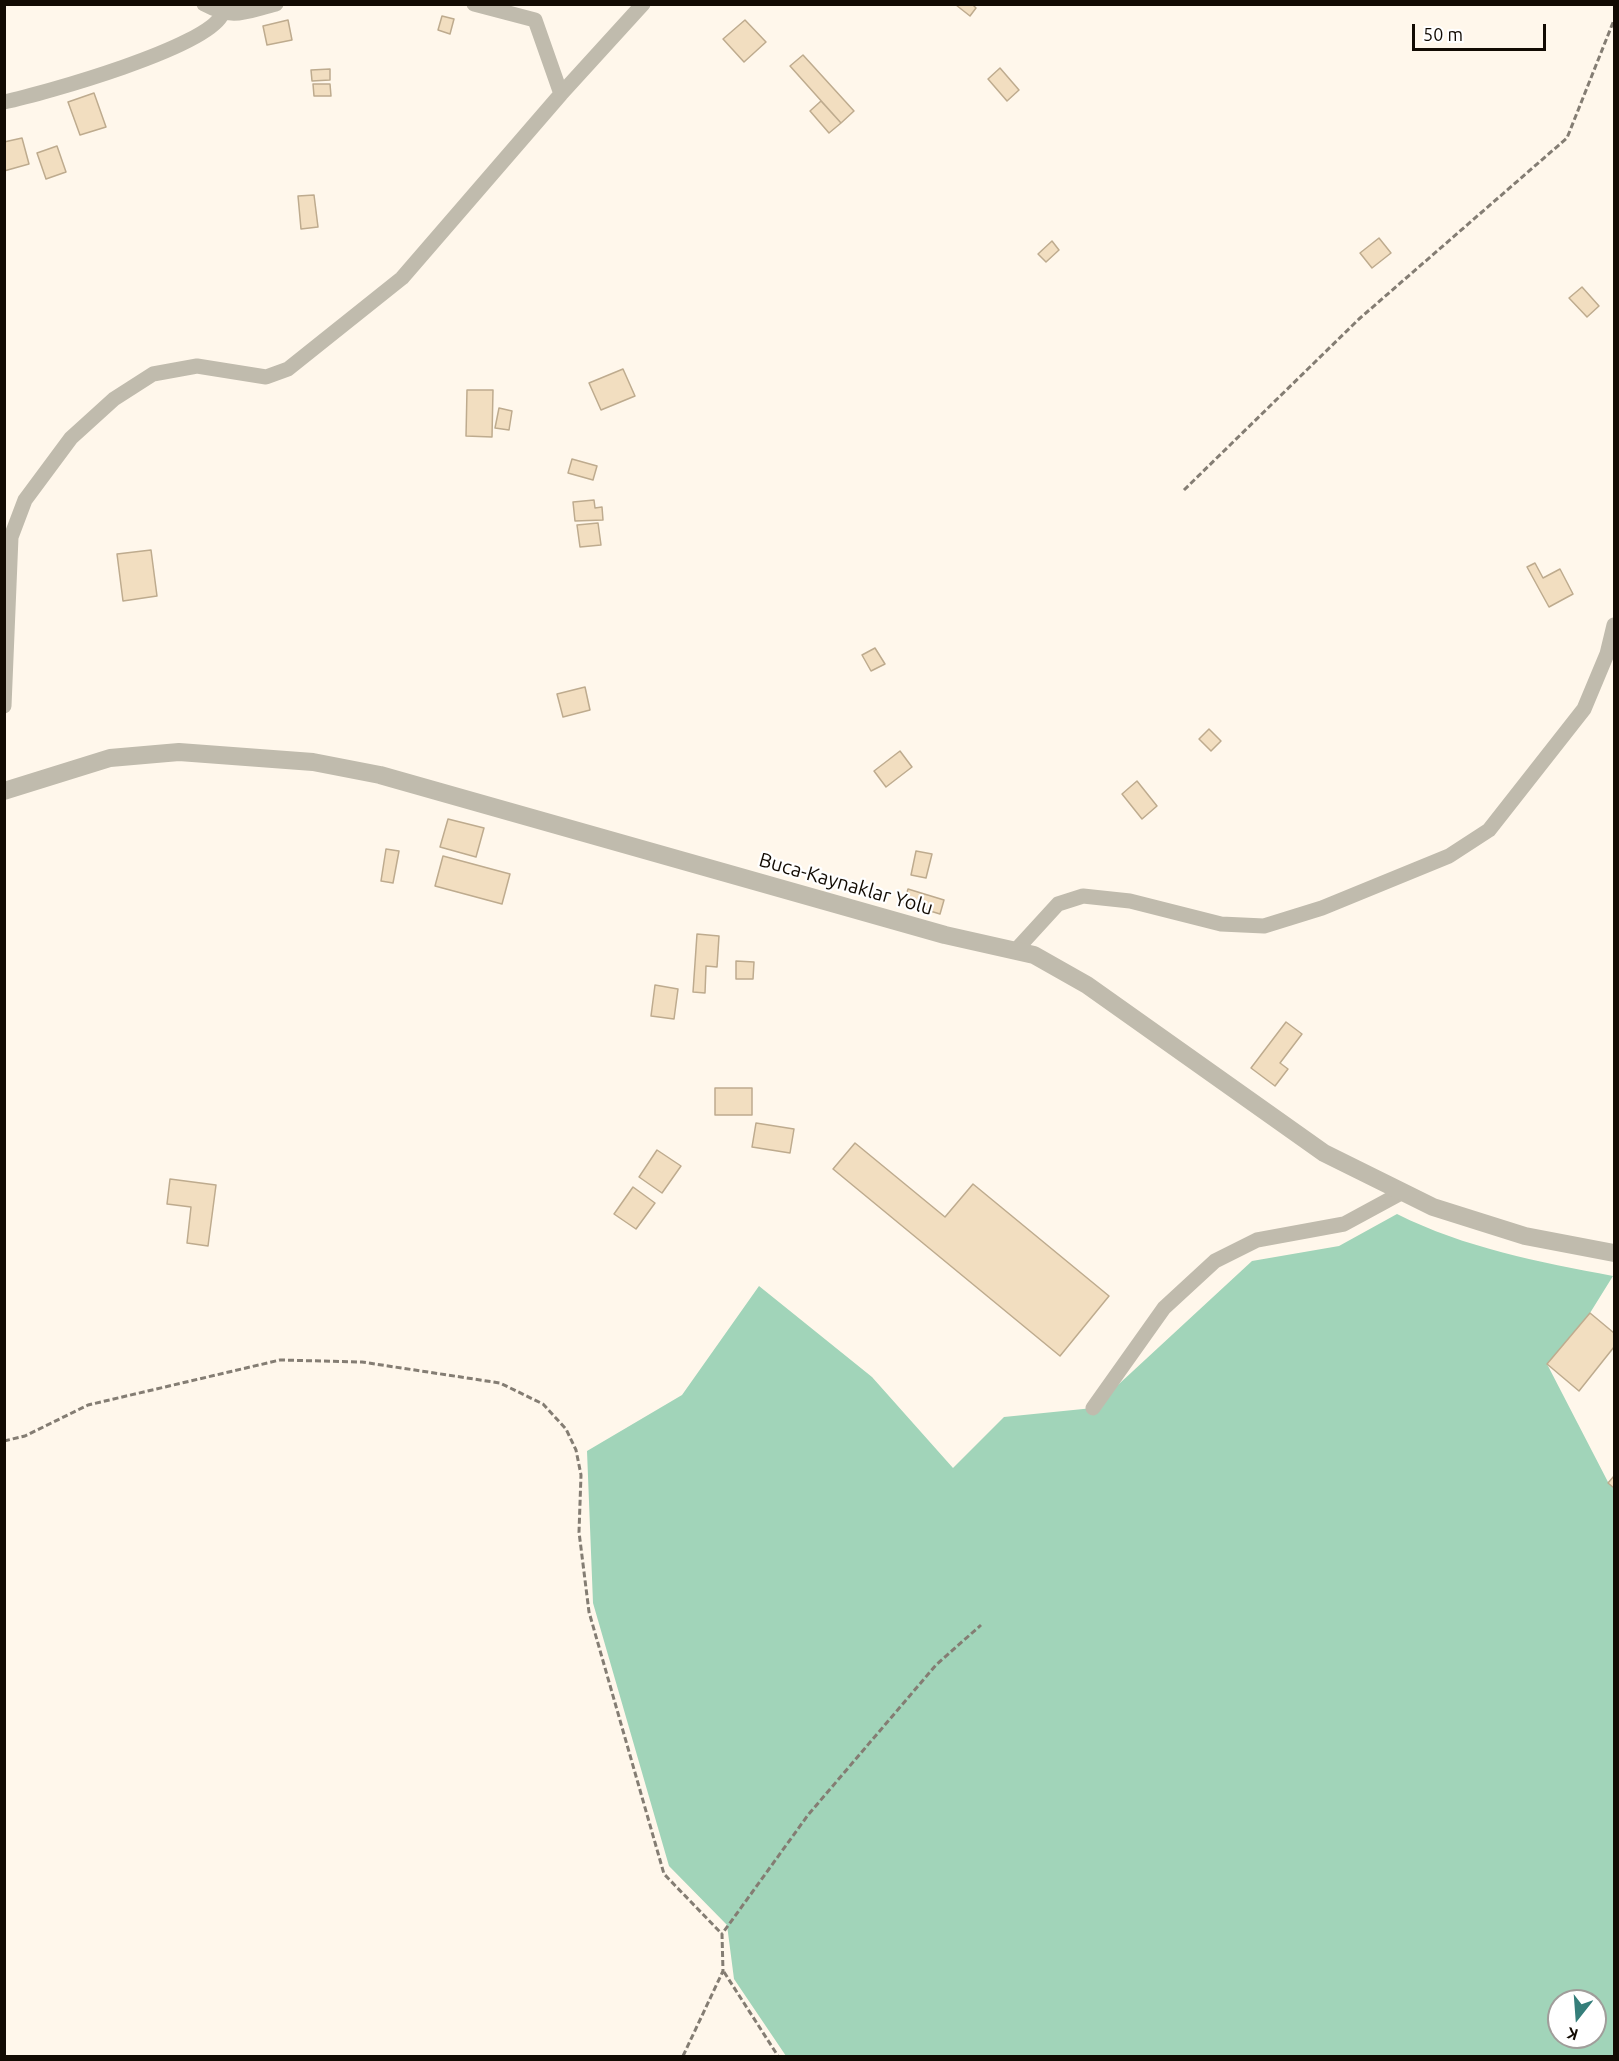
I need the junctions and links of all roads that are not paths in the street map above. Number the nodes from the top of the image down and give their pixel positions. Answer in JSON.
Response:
{"nodes":[{"id":1,"x":204,"y":4,"type":"edge"},
{"id":2,"x":276,"y":4,"type":"edge"},
{"id":3,"x":474,"y":4,"type":"edge"},
{"id":4,"x":644,"y":4,"type":"edge"},
{"id":5,"x":222,"y":14,"type":"junction"},
{"id":6,"x":561,"y":94,"type":"junction"},
{"id":7,"x":4,"y":102,"type":"edge"},
{"id":8,"x":1614,"y":625,"type":"edge"},
{"id":9,"x":4,"y":706,"type":"edge"},
{"id":10,"x":4,"y":791,"type":"edge"},
{"id":11,"x":1015,"y":951,"type":"junction"},
{"id":12,"x":1403,"y":1192,"type":"junction"},
{"id":13,"x":1614,"y":1253,"type":"edge"},
{"id":14,"x":1093,"y":1408,"type":"dead end"}],
"edges":[{"from":1,"to":5,"type":"street"},
{"from":2,"to":5,"type":"street"},
{"from":3,"to":6,"type":"street"},
{"from":4,"to":6,"type":"street"},
{"from":5,"to":7,"type":"street"},
{"from":6,"to":9,"type":"street"},
{"from":8,"to":11,"type":"street"},
{"from":10,"to":11,"type":"street","name":"Buca-Kaynaklar Yolu"},
{"from":11,"to":12,"type":"street","name":"Buca-Kaynaklar Yolu"},
{"from":12,"to":13,"type":"street","name":"Buca-Kaynaklar Yolu"},
{"from":12,"to":14,"type":"street"}]}
